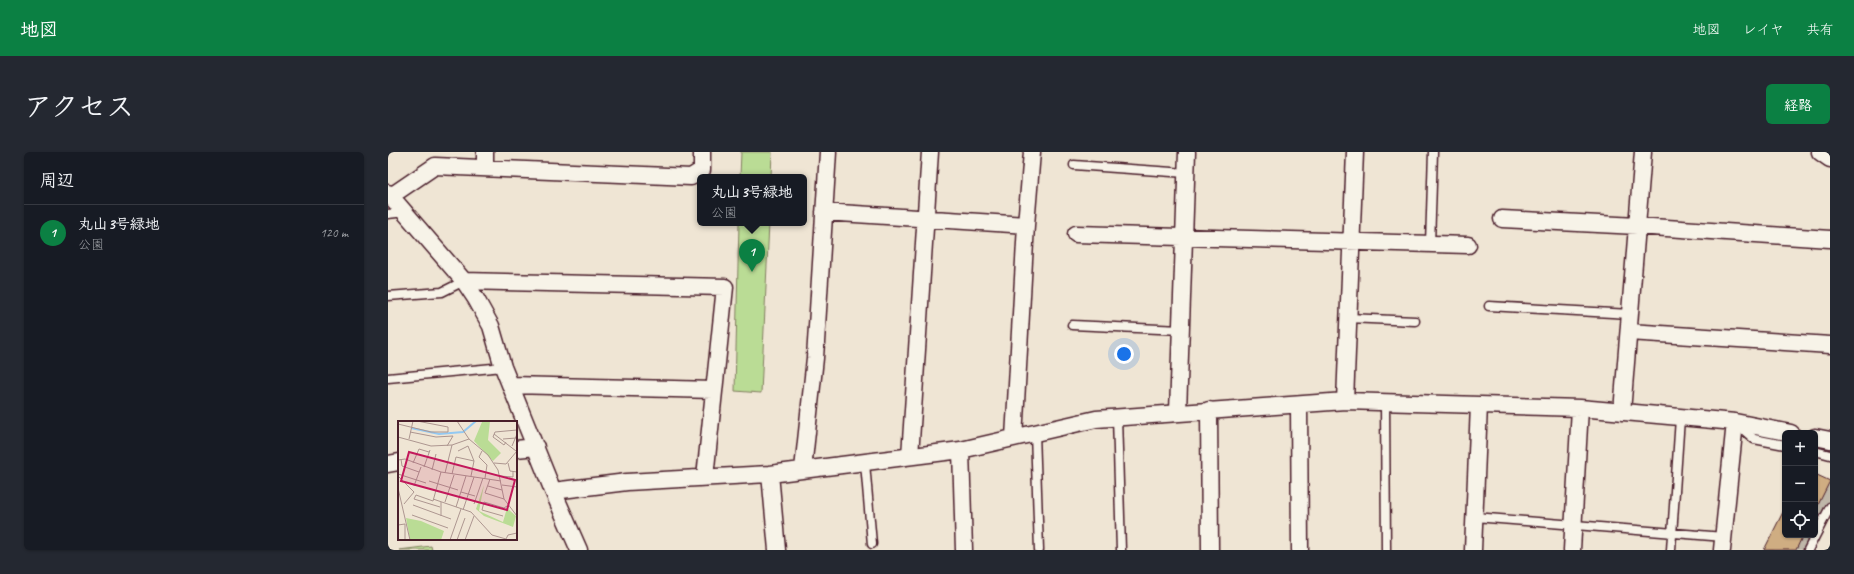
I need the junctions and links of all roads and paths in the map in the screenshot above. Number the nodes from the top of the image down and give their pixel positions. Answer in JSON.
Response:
{"nodes":[{"id":1,"x":485,"y":152,"type":"edge"},
{"id":2,"x":702,"y":152,"type":"edge"},
{"id":3,"x":828,"y":152,"type":"edge"},
{"id":4,"x":930,"y":152,"type":"edge"},
{"id":5,"x":1032,"y":152,"type":"edge"},
{"id":6,"x":1187,"y":152,"type":"edge"},
{"id":7,"x":1355,"y":152,"type":"edge"},
{"id":8,"x":1433,"y":152,"type":"edge"},
{"id":9,"x":1644,"y":152,"type":"edge"},
{"id":10,"x":1820,"y":152,"type":"edge"},
{"id":11,"x":1830,"y":159,"type":"edge"},
{"id":12,"x":1074,"y":165,"type":"dead end"},
{"id":13,"x":485,"y":168,"type":"junction"},
{"id":14,"x":1186,"y":173,"type":"junction"},
{"id":15,"x":390,"y":195,"type":"edge"},
{"id":16,"x":406,"y":212,"type":"junction"},
{"id":17,"x":824,"y":212,"type":"junction"},
{"id":18,"x":388,"y":214,"type":"edge"},
{"id":19,"x":926,"y":218,"type":"junction"},
{"id":20,"x":1502,"y":219,"type":"dead end"},
{"id":21,"x":1026,"y":225,"type":"junction"},
{"id":22,"x":1637,"y":226,"type":"junction"},
{"id":23,"x":1076,"y":234,"type":"dead end"},
{"id":24,"x":1184,"y":238,"type":"junction"},
{"id":25,"x":1830,"y":238,"type":"edge"},
{"id":26,"x":1351,"y":242,"type":"junction"},
{"id":27,"x":1430,"y":244,"type":"junction"},
{"id":28,"x":1468,"y":245,"type":"dead end"},
{"id":29,"x":464,"y":281,"type":"junction"},
{"id":30,"x":388,"y":296,"type":"edge"},
{"id":31,"x":1489,"y":306,"type":"dead end"},
{"id":32,"x":1630,"y":314,"type":"junction"},
{"id":33,"x":1348,"y":318,"type":"junction"},
{"id":34,"x":1415,"y":321,"type":"dead end"},
{"id":35,"x":1072,"y":325,"type":"dead end"},
{"id":36,"x":1181,"y":330,"type":"junction"},
{"id":37,"x":1628,"y":332,"type":"junction"},
{"id":38,"x":1830,"y":345,"type":"edge"},
{"id":39,"x":503,"y":367,"type":"junction"},
{"id":40,"x":388,"y":378,"type":"edge"},
{"id":41,"x":511,"y":385,"type":"junction"},
{"id":42,"x":714,"y":390,"type":"junction"},
{"id":43,"x":1346,"y":401,"type":"junction"},
{"id":44,"x":1385,"y":401,"type":"junction"},
{"id":45,"x":1298,"y":405,"type":"junction"},
{"id":46,"x":1479,"y":405,"type":"junction"},
{"id":47,"x":1580,"y":408,"type":"junction"},
{"id":48,"x":1209,"y":410,"type":"junction"},
{"id":49,"x":1178,"y":412,"type":"junction"},
{"id":50,"x":1622,"y":412,"type":"junction"},
{"id":51,"x":1117,"y":417,"type":"junction"},
{"id":52,"x":1680,"y":418,"type":"junction"},
{"id":53,"x":1735,"y":422,"type":"junction"},
{"id":54,"x":1782,"y":431,"type":"edge"},
{"id":55,"x":1035,"y":433,"type":"junction"},
{"id":56,"x":1014,"y":438,"type":"junction"},
{"id":57,"x":1818,"y":438,"type":"edge"},
{"id":58,"x":1830,"y":440,"type":"edge"},
{"id":59,"x":1782,"y":444,"type":"edge"},
{"id":60,"x":536,"y":446,"type":"junction"},
{"id":61,"x":517,"y":449,"type":"edge"},
{"id":62,"x":961,"y":450,"type":"junction"},
{"id":63,"x":1818,"y":452,"type":"edge"},
{"id":64,"x":1830,"y":455,"type":"edge"},
{"id":65,"x":910,"y":456,"type":"junction"},
{"id":66,"x":398,"y":462,"type":"edge"},
{"id":67,"x":865,"y":463,"type":"junction"},
{"id":68,"x":388,"y":464,"type":"edge"},
{"id":69,"x":803,"y":469,"type":"junction"},
{"id":70,"x":770,"y":474,"type":"junction"},
{"id":71,"x":705,"y":477,"type":"junction"},
{"id":72,"x":553,"y":490,"type":"junction"},
{"id":73,"x":1830,"y":507,"type":"edge"},
{"id":74,"x":1475,"y":517,"type":"junction"},
{"id":75,"x":1573,"y":525,"type":"junction"},
{"id":76,"x":1672,"y":533,"type":"junction"},
{"id":77,"x":872,"y":544,"type":"dead end"},
{"id":78,"x":1723,"y":544,"type":"edge"},
{"id":79,"x":580,"y":550,"type":"edge"},
{"id":80,"x":777,"y":550,"type":"edge"},
{"id":81,"x":964,"y":550,"type":"edge"},
{"id":82,"x":1039,"y":550,"type":"edge"},
{"id":83,"x":1121,"y":550,"type":"edge"},
{"id":84,"x":1210,"y":550,"type":"edge"},
{"id":85,"x":1300,"y":550,"type":"edge"},
{"id":86,"x":1386,"y":550,"type":"edge"},
{"id":87,"x":1474,"y":550,"type":"edge"},
{"id":88,"x":1572,"y":550,"type":"edge"},
{"id":89,"x":1671,"y":550,"type":"edge"},
{"id":90,"x":1808,"y":550,"type":"edge"}],
"edges":[{"from":1,"to":13,"type":"street"},
{"from":2,"to":13,"type":"street"},
{"from":3,"to":17,"type":"street"},
{"from":4,"to":19,"type":"street"},
{"from":5,"to":21,"type":"street"},
{"from":6,"to":14,"type":"street"},
{"from":7,"to":26,"type":"street"},
{"from":8,"to":27,"type":"lane"},
{"from":9,"to":22,"type":"street"},
{"from":10,"to":11,"type":"street"},
{"from":12,"to":14,"type":"lane"},
{"from":13,"to":15,"type":"street"},
{"from":14,"to":24,"type":"street"},
{"from":15,"to":16,"type":"street"},
{"from":16,"to":18,"type":"lane"},
{"from":16,"to":29,"type":"street"},
{"from":17,"to":19,"type":"street"},
{"from":17,"to":69,"type":"street"},
{"from":19,"to":21,"type":"street"},
{"from":19,"to":65,"type":"street"},
{"from":20,"to":22,"type":"street"},
{"from":21,"to":56,"type":"street"},
{"from":22,"to":25,"type":"street"},
{"from":22,"to":32,"type":"street"},
{"from":23,"to":24,"type":"street"},
{"from":24,"to":26,"type":"street"},
{"from":24,"to":36,"type":"street"},
{"from":26,"to":27,"type":"street"},
{"from":26,"to":33,"type":"street"},
{"from":27,"to":28,"type":"street"},
{"from":29,"to":30,"type":"lane"},
{"from":29,"to":39,"type":"street"},
{"from":29,"to":42,"type":"street"},
{"from":31,"to":32,"type":"lane"},
{"from":32,"to":37,"type":"street"},
{"from":33,"to":34,"type":"lane"},
{"from":33,"to":43,"type":"street"},
{"from":35,"to":36,"type":"lane"},
{"from":36,"to":49,"type":"street"},
{"from":37,"to":38,"type":"street"},
{"from":37,"to":50,"type":"street"},
{"from":39,"to":40,"type":"lane"},
{"from":39,"to":41,"type":"street"},
{"from":41,"to":42,"type":"street"},
{"from":41,"to":60,"type":"street"},
{"from":42,"to":71,"type":"street"},
{"from":43,"to":44,"type":"street"},
{"from":43,"to":45,"type":"street"},
{"from":44,"to":46,"type":"street"},
{"from":44,"to":86,"type":"lane"},
{"from":45,"to":48,"type":"street"},
{"from":45,"to":85,"type":"street"},
{"from":46,"to":47,"type":"street"},
{"from":46,"to":74,"type":"street"},
{"from":47,"to":50,"type":"street"},
{"from":47,"to":75,"type":"street"},
{"from":48,"to":49,"type":"street"},
{"from":48,"to":84,"type":"street"},
{"from":49,"to":51,"type":"street"},
{"from":50,"to":52,"type":"street"},
{"from":51,"to":55,"type":"street"},
{"from":51,"to":83,"type":"lane"},
{"from":52,"to":53,"type":"street"},
{"from":52,"to":76,"type":"lane"},
{"from":53,"to":54,"type":"street"},
{"from":53,"to":59,"type":"lane"},
{"from":53,"to":78,"type":"street"},
{"from":55,"to":56,"type":"street"},
{"from":55,"to":82,"type":"lane"},
{"from":56,"to":62,"type":"street"},
{"from":57,"to":58,"type":"street"},
{"from":60,"to":61,"type":"street"},
{"from":60,"to":72,"type":"street"},
{"from":62,"to":65,"type":"street"},
{"from":62,"to":81,"type":"street"},
{"from":63,"to":64,"type":"lane"},
{"from":65,"to":67,"type":"street"},
{"from":66,"to":68,"type":"street"},
{"from":67,"to":69,"type":"street"},
{"from":67,"to":77,"type":"lane"},
{"from":69,"to":70,"type":"street"},
{"from":70,"to":71,"type":"street"},
{"from":70,"to":80,"type":"street"},
{"from":71,"to":72,"type":"street"},
{"from":72,"to":79,"type":"street"},
{"from":73,"to":90,"type":"lane"},
{"from":74,"to":75,"type":"lane"},
{"from":74,"to":87,"type":"street"},
{"from":75,"to":76,"type":"lane"},
{"from":75,"to":88,"type":"street"},
{"from":76,"to":78,"type":"lane"},
{"from":76,"to":89,"type":"lane"}]}
